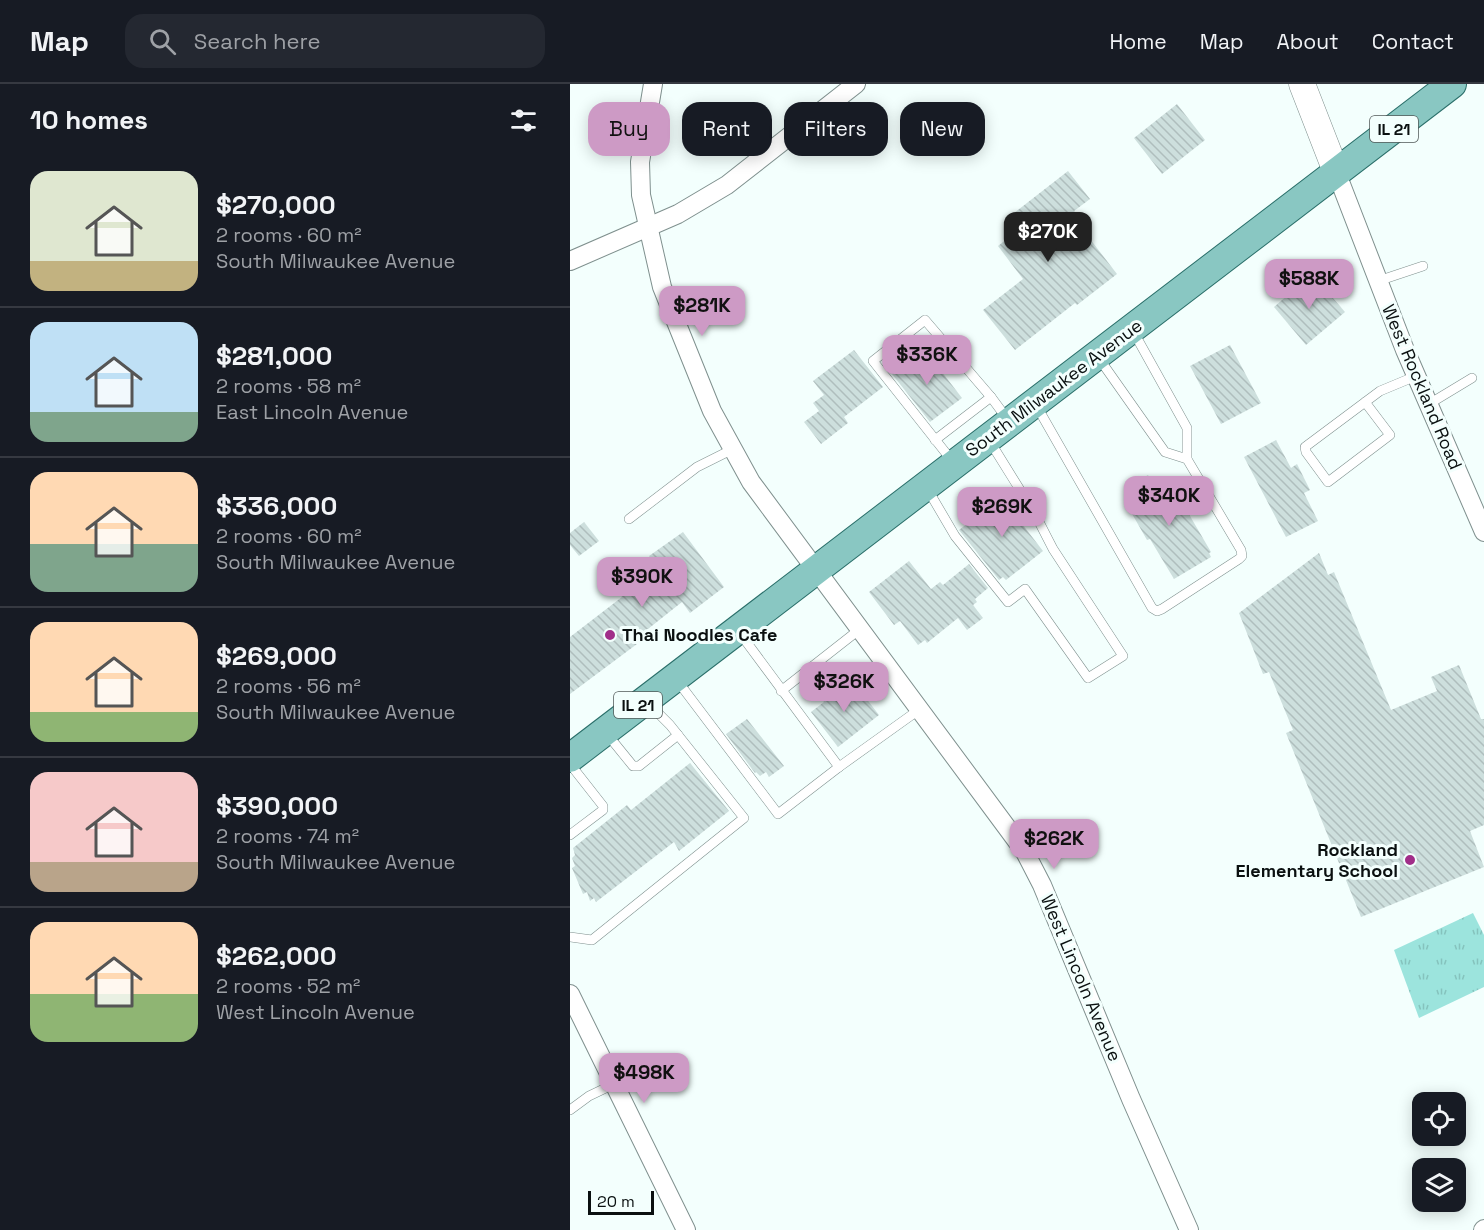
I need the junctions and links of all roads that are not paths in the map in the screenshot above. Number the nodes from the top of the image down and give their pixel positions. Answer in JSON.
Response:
{"nodes":[{"id":1,"x":653,"y":84,"type":"edge"},
{"id":2,"x":856,"y":84,"type":"edge"},
{"id":3,"x":1302,"y":84,"type":"edge"},
{"id":4,"x":1452,"y":84,"type":"edge"},
{"id":5,"x":1337,"y":174,"type":"junction"},
{"id":6,"x":649,"y":227,"type":"junction"},
{"id":7,"x":570,"y":261,"type":"edge"},
{"id":8,"x":1423,"y":266,"type":"dead end"},
{"id":9,"x":1378,"y":281,"type":"junction"},
{"id":10,"x":1132,"y":329,"type":"junction"},
{"id":11,"x":1097,"y":356,"type":"junction"},
{"id":12,"x":1416,"y":376,"type":"junction"},
{"id":13,"x":1473,"y":378,"type":"dead end"},
{"id":14,"x":991,"y":397,"type":"junction"},
{"id":15,"x":1365,"y":402,"type":"junction"},
{"id":16,"x":1034,"y":403,"type":"junction"},
{"id":17,"x":1429,"y":404,"type":"junction"},
{"id":18,"x":999,"y":430,"type":"junction"},
{"id":19,"x":935,"y":440,"type":"junction"},
{"id":20,"x":733,"y":449,"type":"junction"},
{"id":21,"x":1186,"y":459,"type":"junction"},
{"id":22,"x":954,"y":464,"type":"junction"},
{"id":23,"x":925,"y":486,"type":"junction"},
{"id":24,"x":1480,"y":512,"type":"edge"},
{"id":25,"x":629,"y":519,"type":"dead end"},
{"id":26,"x":1484,"y":532,"type":"edge"},
{"id":27,"x":816,"y":569,"type":"junction"},
{"id":28,"x":737,"y":629,"type":"junction"},
{"id":29,"x":860,"y":629,"type":"junction"},
{"id":30,"x":675,"y":677,"type":"junction"},
{"id":31,"x":781,"y":691,"type":"junction"},
{"id":32,"x":645,"y":700,"type":"junction"},
{"id":33,"x":920,"y":710,"type":"junction"},
{"id":34,"x":604,"y":731,"type":"junction"},
{"id":35,"x":678,"y":735,"type":"junction"},
{"id":36,"x":570,"y":758,"type":"edge"},
{"id":37,"x":570,"y":764,"type":"edge"},
{"id":38,"x":839,"y":767,"type":"junction"},
{"id":39,"x":570,"y":835,"type":"edge"},
{"id":40,"x":570,"y":937,"type":"edge"},
{"id":41,"x":570,"y":994,"type":"edge"},
{"id":42,"x":614,"y":1084,"type":"junction"},
{"id":43,"x":570,"y":1110,"type":"edge"},
{"id":44,"x":686,"y":1230,"type":"edge"},
{"id":45,"x":1189,"y":1230,"type":"edge"}],
"edges":[{"from":1,"to":6,"type":"street","name":"West Lincoln Avenue"},
{"from":2,"to":6,"type":"street"},
{"from":3,"to":5,"type":"street"},
{"from":4,"to":5,"type":"main road","name":"South Milwaukee Avenue","number":"IL 21"},
{"from":5,"to":9,"type":"street","name":"West Rockland Road"},
{"from":5,"to":10,"type":"main road","name":"South Milwaukee Avenue","number":"IL 21"},
{"from":6,"to":7,"type":"street"},
{"from":6,"to":20,"type":"street","name":"West Lincoln Avenue"},
{"from":8,"to":9,"type":"lane"},
{"from":9,"to":12,"type":"street","name":"West Rockland Road"},
{"from":10,"to":11,"type":"main road","name":"South Milwaukee Avenue","number":"IL 21"},
{"from":10,"to":21,"type":"lane"},
{"from":11,"to":16,"type":"main road","name":"South Milwaukee Avenue","number":"IL 21"},
{"from":11,"to":21,"type":"lane"},
{"from":12,"to":15,"type":"lane"},
{"from":12,"to":17,"type":"street","name":"West Rockland Road"},
{"from":13,"to":17,"type":"lane"},
{"from":14,"to":18,"type":"lane"},
{"from":14,"to":19,"type":"lane"},
{"from":14,"to":19,"type":"lane"},
{"from":15,"to":15,"type":"lane"},
{"from":16,"to":18,"type":"main road","name":"South Milwaukee Avenue","number":"IL 21"},
{"from":16,"to":21,"type":"lane"},
{"from":17,"to":24,"type":"street","name":"West Rockland Road"},
{"from":18,"to":22,"type":"main road","name":"South Milwaukee Avenue","number":"IL 21"},
{"from":18,"to":23,"type":"lane"},
{"from":19,"to":22,"type":"lane"},
{"from":20,"to":25,"type":"lane"},
{"from":20,"to":27,"type":"street","name":"West Lincoln Avenue"},
{"from":22,"to":23,"type":"main road","name":"South Milwaukee Avenue","number":"IL 21"},
{"from":23,"to":27,"type":"main road","name":"South Milwaukee Avenue","number":"IL 21"},
{"from":24,"to":26,"type":"street","name":"West Rockland Road"},
{"from":27,"to":28,"type":"main road","name":"South Milwaukee Avenue","number":"IL 21"},
{"from":27,"to":29,"type":"street","name":"West Lincoln Avenue"},
{"from":28,"to":30,"type":"main road","name":"South Milwaukee Avenue","number":"IL 21"},
{"from":28,"to":31,"type":"lane"},
{"from":29,"to":31,"type":"lane"},
{"from":29,"to":33,"type":"street","name":"West Lincoln Avenue"},
{"from":30,"to":32,"type":"main road","name":"South Milwaukee Avenue","number":"IL 21"},
{"from":30,"to":38,"type":"lane"},
{"from":31,"to":38,"type":"lane"},
{"from":32,"to":34,"type":"main road","name":"South Milwaukee Avenue","number":"IL 21"},
{"from":32,"to":35,"type":"lane"},
{"from":33,"to":38,"type":"lane"},
{"from":33,"to":45,"type":"street","name":"West Lincoln Avenue"},
{"from":34,"to":35,"type":"lane"},
{"from":34,"to":36,"type":"main road","name":"South Milwaukee Avenue","number":"IL 21"},
{"from":35,"to":40,"type":"lane"},
{"from":37,"to":39,"type":"lane"},
{"from":41,"to":42,"type":"street"},
{"from":42,"to":43,"type":"lane"},
{"from":42,"to":44,"type":"street"}]}
